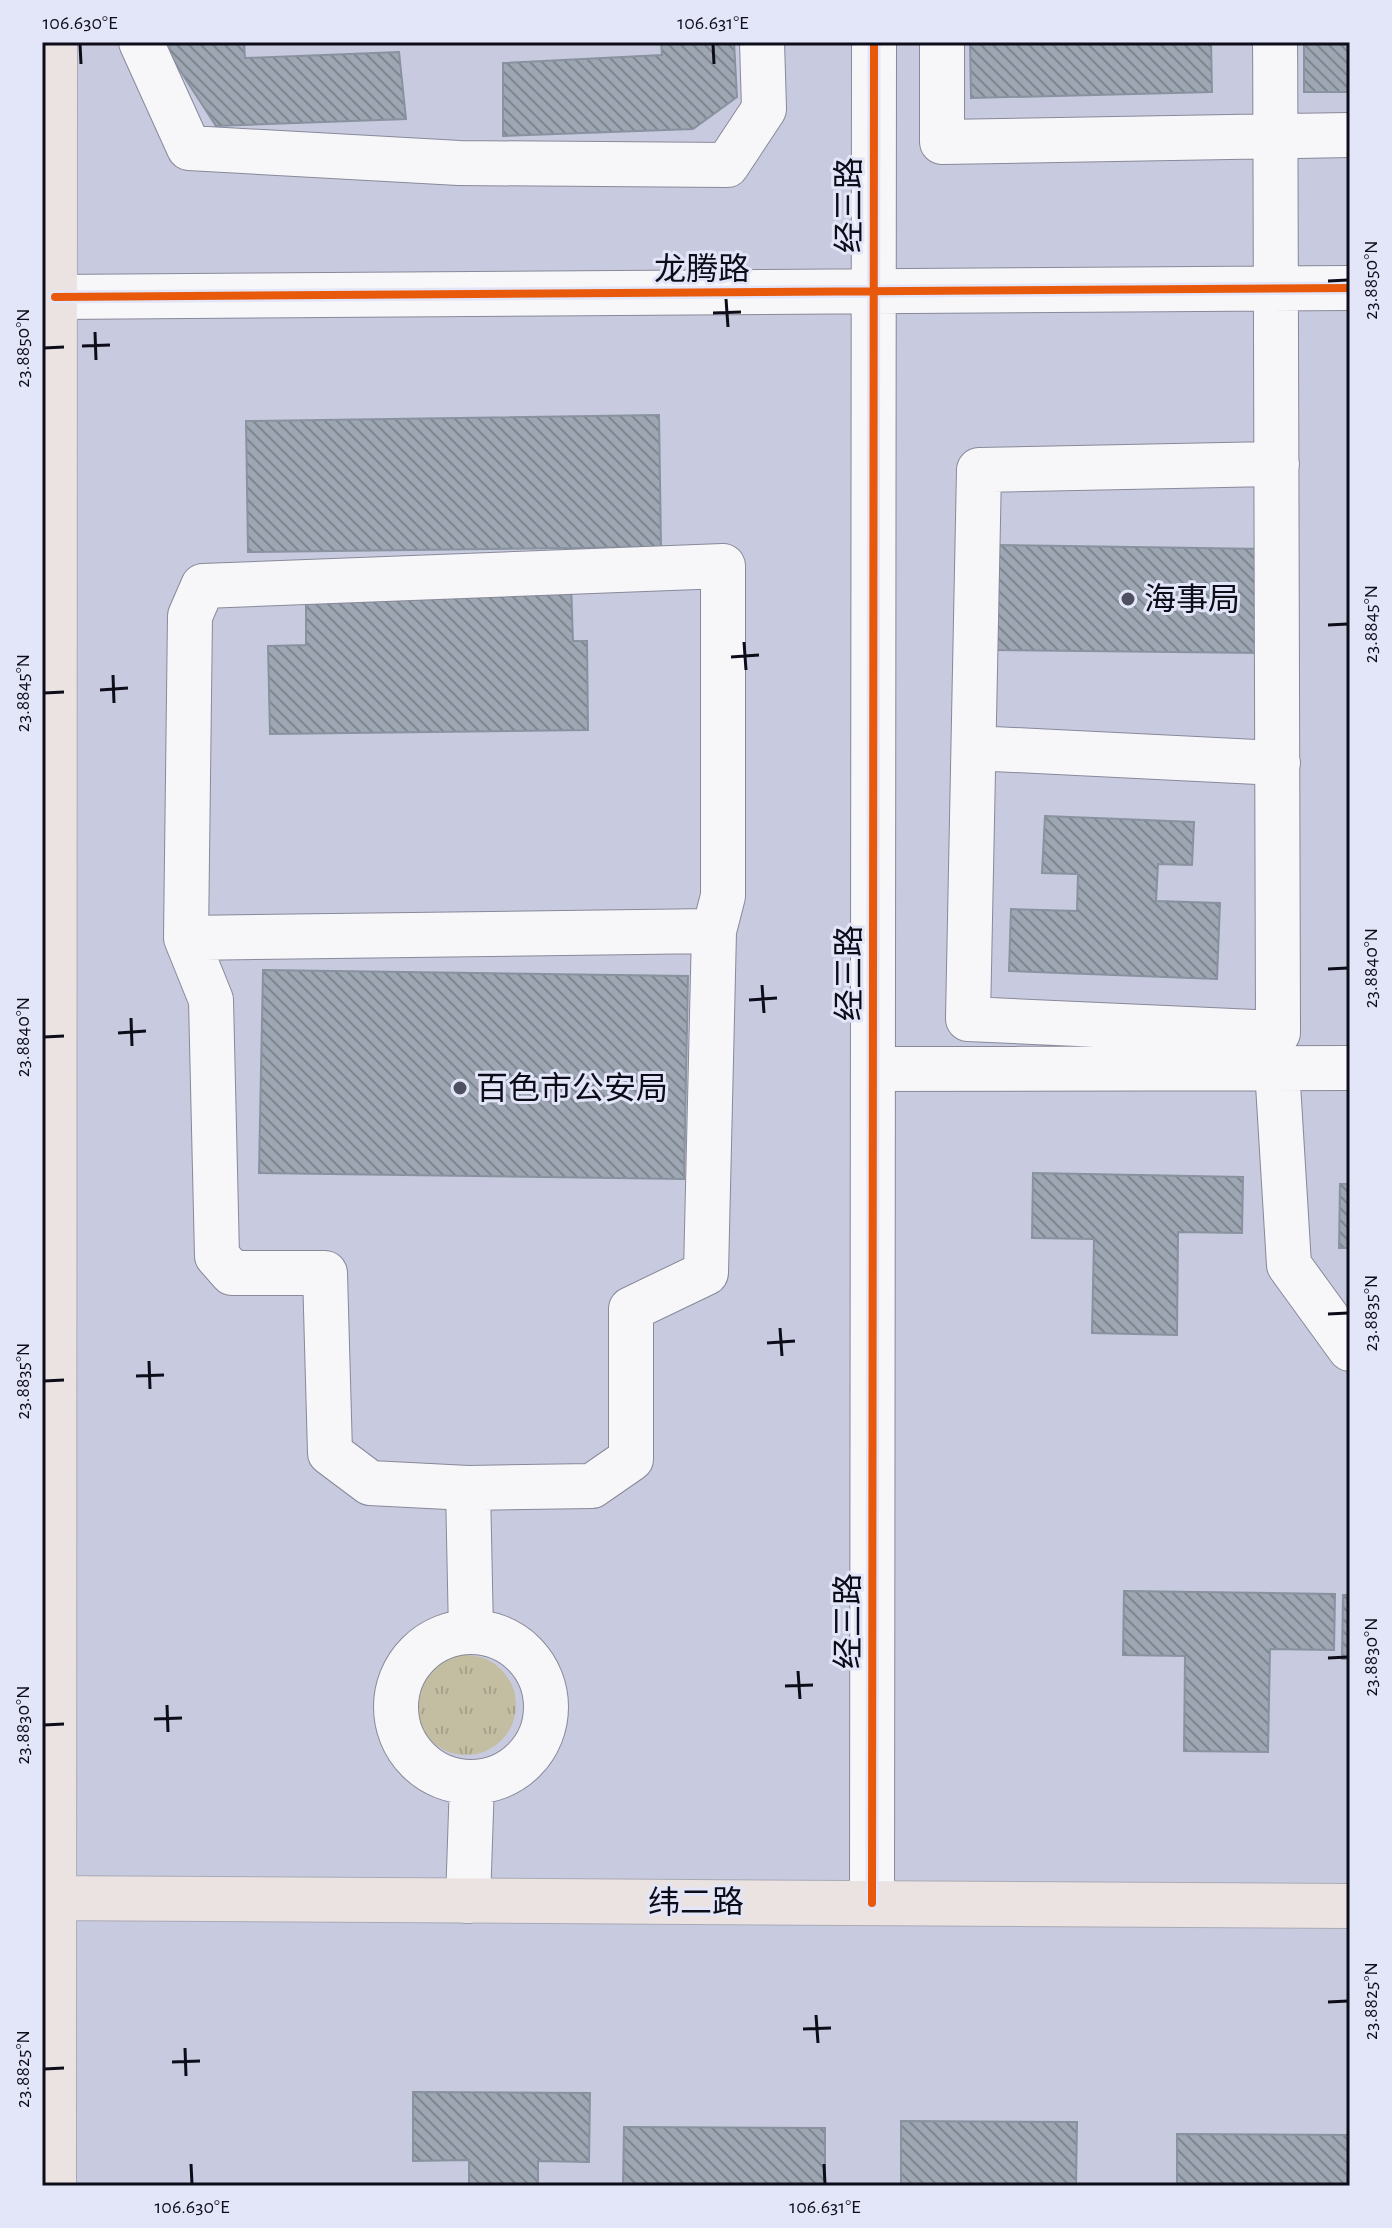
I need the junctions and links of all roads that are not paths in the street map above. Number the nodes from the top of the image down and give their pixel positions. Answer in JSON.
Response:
{"nodes":[{"id":1,"x":55,"y":42,"type":"edge"},
{"id":2,"x":141,"y":42,"type":"edge"},
{"id":3,"x":762,"y":42,"type":"edge"},
{"id":4,"x":874,"y":42,"type":"edge"},
{"id":5,"x":942,"y":42,"type":"edge"},
{"id":6,"x":1275,"y":42,"type":"edge"},
{"id":7,"x":1350,"y":135,"type":"edge"},
{"id":8,"x":1276,"y":137,"type":"junction"},
{"id":9,"x":1350,"y":288,"type":"edge"},
{"id":10,"x":1277,"y":289,"type":"junction"},
{"id":11,"x":873,"y":293,"type":"junction"},
{"id":12,"x":55,"y":297,"type":"junction"},
{"id":13,"x":1277,"y":464,"type":"junction"},
{"id":14,"x":974,"y":748,"type":"junction"},
{"id":15,"x":1278,"y":763,"type":"junction"},
{"id":16,"x":714,"y":931,"type":"junction"},
{"id":17,"x":186,"y":938,"type":"junction"},
{"id":18,"x":1277,"y":1068,"type":"junction"},
{"id":19,"x":1350,"y":1068,"type":"edge"},
{"id":20,"x":873,"y":1069,"type":"junction"},
{"id":21,"x":1350,"y":1349,"type":"edge"},
{"id":22,"x":468,"y":1488,"type":"junction"},
{"id":23,"x":471,"y":1632,"type":"junction"},
{"id":24,"x":472,"y":1782,"type":"junction"},
{"id":25,"x":48,"y":1898,"type":"edge"},
{"id":26,"x":468,"y":1901,"type":"junction"},
{"id":27,"x":872,"y":1903,"type":"junction"},
{"id":28,"x":1350,"y":1906,"type":"edge"},
{"id":29,"x":54,"y":2186,"type":"edge"}],
"edges":[{"from":1,"to":12,"type":"main road"},
{"from":2,"to":3,"type":"street"},
{"from":4,"to":11,"type":"street","name":"经三路"},
{"from":5,"to":8,"type":"street"},
{"from":6,"to":8,"type":"street"},
{"from":7,"to":8,"type":"street"},
{"from":8,"to":10,"type":"street"},
{"from":9,"to":10,"type":"street","name":"龙腾路"},
{"from":10,"to":11,"type":"street","name":"龙腾路"},
{"from":10,"to":13,"type":"street"},
{"from":11,"to":12,"type":"street","name":"龙腾路"},
{"from":11,"to":20,"type":"street","name":"经三路"},
{"from":12,"to":25,"type":"main road"},
{"from":13,"to":14,"type":"street"},
{"from":13,"to":15,"type":"street"},
{"from":14,"to":15,"type":"street"},
{"from":14,"to":15,"type":"street"},
{"from":16,"to":17,"type":"street"},
{"from":16,"to":17,"type":"street"},
{"from":16,"to":22,"type":"street"},
{"from":17,"to":22,"type":"street"},
{"from":18,"to":19,"type":"street"},
{"from":18,"to":20,"type":"street"},
{"from":18,"to":21,"type":"street"},
{"from":20,"to":27,"type":"street","name":"经三路"},
{"from":22,"to":23,"type":"street"},
{"from":23,"to":24,"type":"street"},
{"from":23,"to":24,"type":"street"},
{"from":24,"to":26,"type":"street"},
{"from":25,"to":26,"type":"main road","name":"纬二路"},
{"from":25,"to":29,"type":"main road"},
{"from":26,"to":27,"type":"main road","name":"纬二路"},
{"from":27,"to":28,"type":"main road","name":"纬二路"}]}
